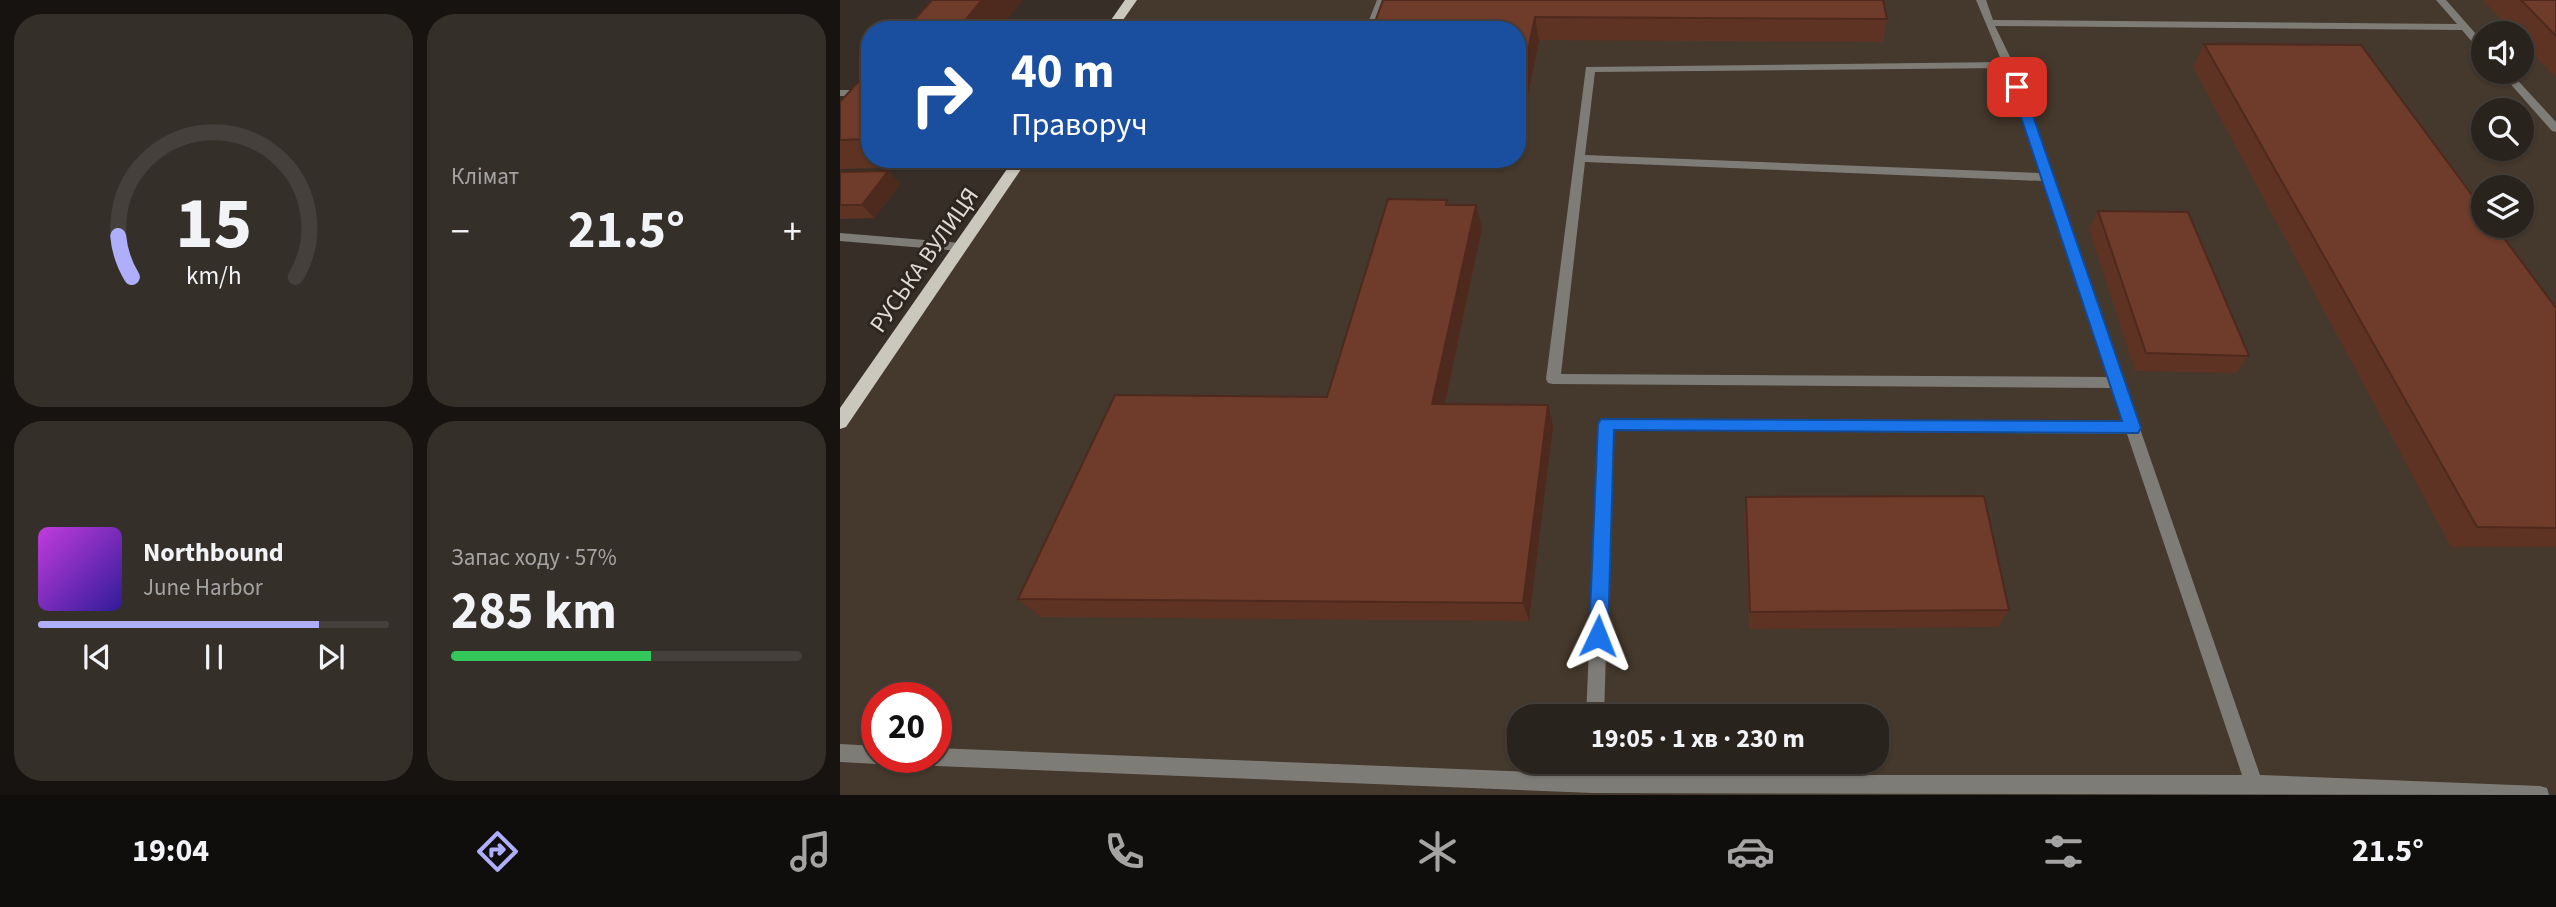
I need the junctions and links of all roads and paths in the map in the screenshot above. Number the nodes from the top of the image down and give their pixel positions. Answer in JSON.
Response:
{"nodes":[{"id":1,"x":1131,"y":0,"type":"edge"},
{"id":2,"x":1382,"y":0,"type":"edge"},
{"id":3,"x":1981,"y":0,"type":"edge"},
{"id":4,"x":2441,"y":0,"type":"edge"},
{"id":5,"x":1116,"y":21,"type":"edge"},
{"id":6,"x":1374,"y":21,"type":"edge"},
{"id":7,"x":1989,"y":23,"type":"junction"},
{"id":8,"x":2465,"y":27,"type":"junction"},
{"id":9,"x":2471,"y":34,"type":"edge"},
{"id":10,"x":2009,"y":65,"type":"junction"},
{"id":11,"x":2516,"y":84,"type":"edge"},
{"id":12,"x":840,"y":93,"type":"edge"},
{"id":13,"x":861,"y":93,"type":"edge"},
{"id":14,"x":2556,"y":130,"type":"edge"},
{"id":15,"x":1579,"y":158,"type":"junction"},
{"id":16,"x":1015,"y":168,"type":"edge"},
{"id":17,"x":2047,"y":177,"type":"junction"},
{"id":18,"x":840,"y":237,"type":"edge"},
{"id":19,"x":961,"y":247,"type":"junction"},
{"id":20,"x":2117,"y":383,"type":"junction"},
{"id":21,"x":840,"y":422,"type":"edge"},
{"id":22,"x":2133,"y":428,"type":"junction"},
{"id":23,"x":1595,"y":704,"type":"edge"},
{"id":24,"x":840,"y":753,"type":"edge"},
{"id":25,"x":861,"y":754,"type":"edge"},
{"id":26,"x":952,"y":758,"type":"edge"},
{"id":27,"x":1593,"y":774,"type":"edge"},
{"id":28,"x":1593,"y":784,"type":"junction"},
{"id":29,"x":2254,"y":784,"type":"junction"},
{"id":30,"x":2540,"y":795,"type":"edge"}],
"edges":[{"from":1,"to":5,"type":"main road"},
{"from":2,"to":6,"type":"lane"},
{"from":3,"to":7,"type":"lane"},
{"from":4,"to":8,"type":"lane"},
{"from":7,"to":8,"type":"lane"},
{"from":7,"to":10,"type":"lane"},
{"from":8,"to":9,"type":"lane"},
{"from":10,"to":15,"type":"lane"},
{"from":10,"to":17,"type":"lane"},
{"from":11,"to":14,"type":"lane"},
{"from":12,"to":13,"type":"lane"},
{"from":15,"to":17,"type":"lane"},
{"from":15,"to":20,"type":"lane"},
{"from":16,"to":19,"type":"main road","name":"РУСЬКА ВУЛИЦЯ"},
{"from":17,"to":20,"type":"lane"},
{"from":18,"to":19,"type":"lane"},
{"from":19,"to":21,"type":"main road","name":"РУСЬКА ВУЛИЦЯ"},
{"from":20,"to":22,"type":"lane"},
{"from":22,"to":23,"type":"lane"},
{"from":22,"to":29,"type":"lane"},
{"from":24,"to":25,"type":"lane"},
{"from":26,"to":28,"type":"lane"},
{"from":27,"to":28,"type":"lane"},
{"from":28,"to":29,"type":"lane"},
{"from":29,"to":30,"type":"lane"}]}
